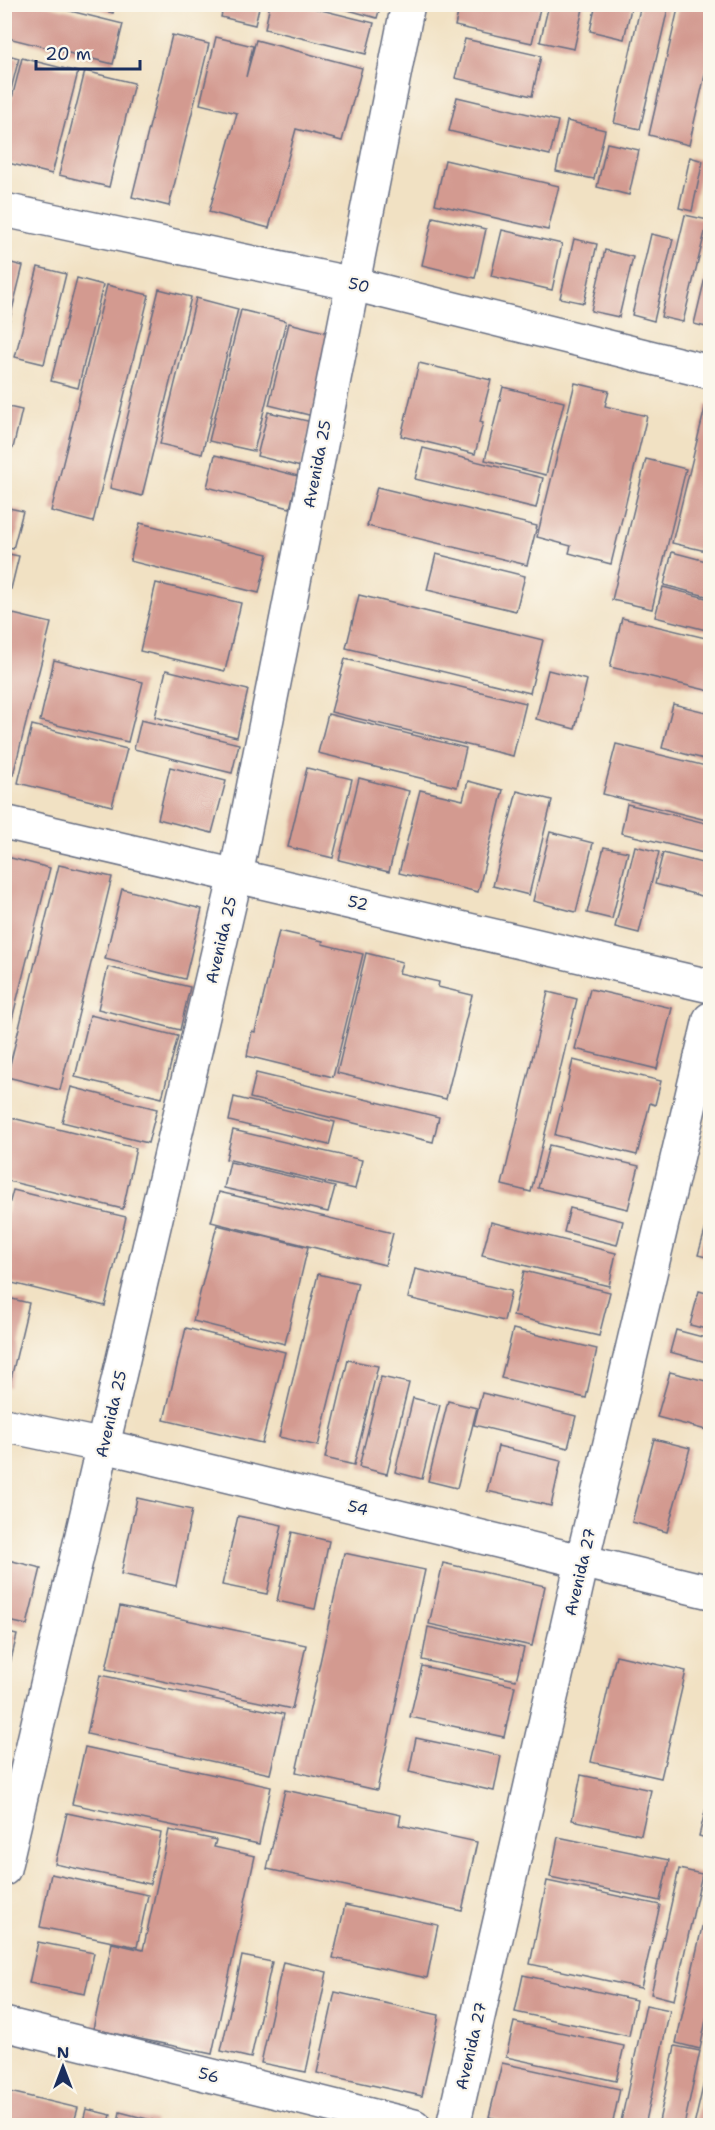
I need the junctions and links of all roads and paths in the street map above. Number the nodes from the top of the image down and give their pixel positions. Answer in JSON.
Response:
{"nodes":[{"id":1,"x":408,"y":4,"type":"edge"},
{"id":2,"x":4,"y":210,"type":"edge"},
{"id":3,"x":353,"y":284,"type":"junction"},
{"id":4,"x":711,"y":372,"type":"edge"},
{"id":5,"x":4,"y":822,"type":"edge"},
{"id":6,"x":236,"y":875,"type":"junction"},
{"id":7,"x":711,"y":986,"type":"edge"},
{"id":8,"x":711,"y":1019,"type":"edge"},
{"id":9,"x":4,"y":1425,"type":"edge"},
{"id":10,"x":104,"y":1446,"type":"junction"},
{"id":11,"x":582,"y":1562,"type":"junction"},
{"id":12,"x":711,"y":1592,"type":"edge"},
{"id":13,"x":4,"y":1869,"type":"edge"},
{"id":14,"x":4,"y":2024,"type":"edge"},
{"id":15,"x":414,"y":2126,"type":"edge"},
{"id":16,"x":453,"y":2126,"type":"edge"}],
"edges":[{"from":1,"to":3,"type":"street","name":"Avenida 25"},
{"from":2,"to":3,"type":"street","name":"50"},
{"from":3,"to":4,"type":"street","name":"50"},
{"from":3,"to":6,"type":"street","name":"Avenida 25"},
{"from":5,"to":6,"type":"street","name":"52"},
{"from":6,"to":7,"type":"street","name":"52"},
{"from":6,"to":10,"type":"street","name":"Avenida 25"},
{"from":8,"to":11,"type":"street","name":"Avenida 27"},
{"from":9,"to":10,"type":"street","name":"54"},
{"from":10,"to":11,"type":"street","name":"54"},
{"from":10,"to":13,"type":"street","name":"Avenida 25"},
{"from":11,"to":12,"type":"street","name":"54"},
{"from":11,"to":16,"type":"street","name":"Avenida 27"},
{"from":14,"to":15,"type":"street","name":"56"}]}
